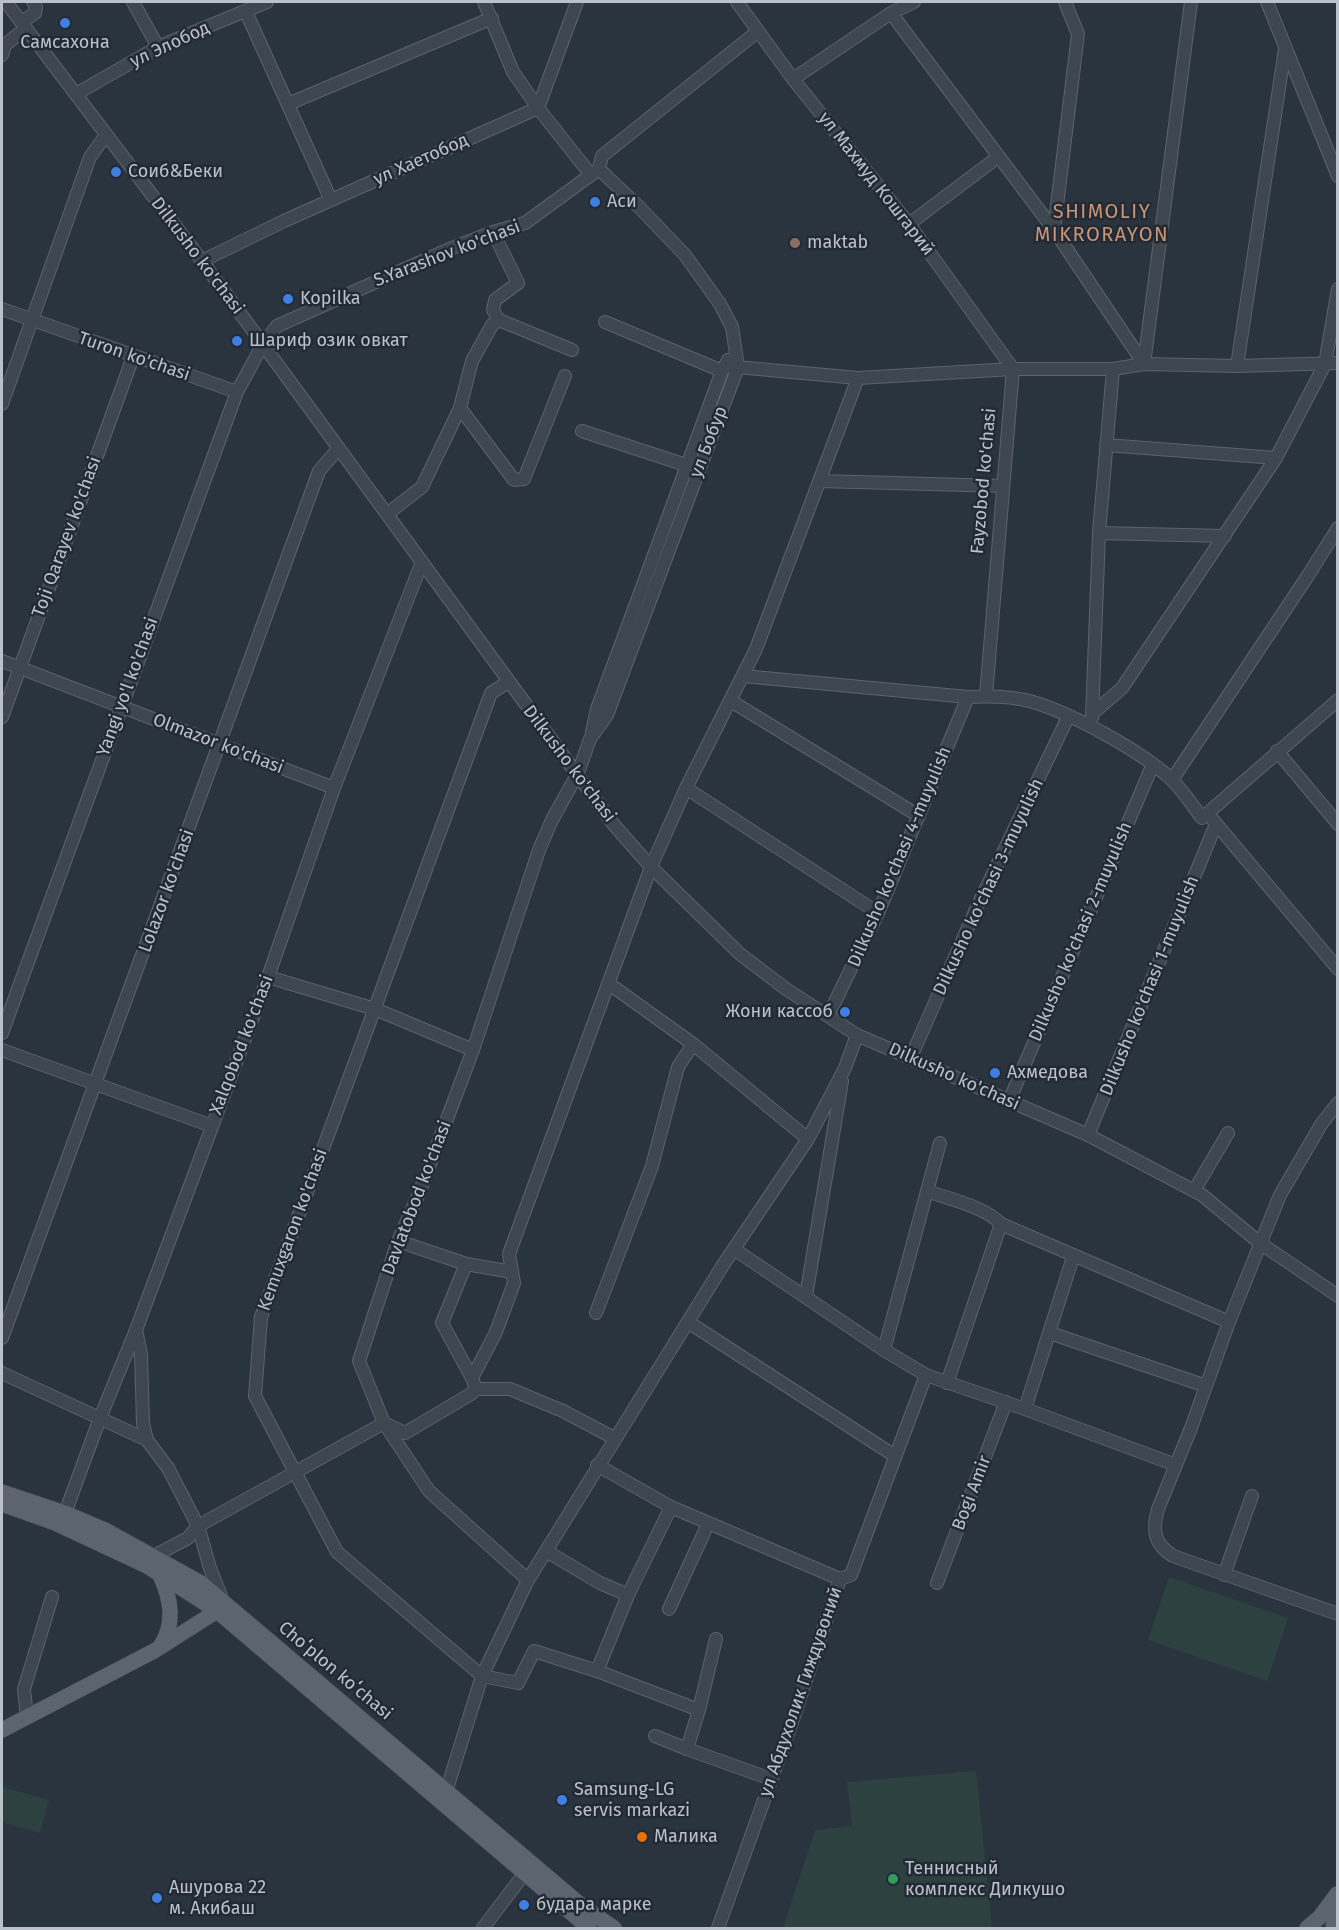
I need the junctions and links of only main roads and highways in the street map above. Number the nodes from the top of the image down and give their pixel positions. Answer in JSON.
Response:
{"nodes":[{"id":1,"x":2,"y":1492,"type":"edge"},
{"id":2,"x":2,"y":1504,"type":"edge"},
{"id":3,"x":159,"y":1574,"type":"junction"},
{"id":4,"x":220,"y":1606,"type":"junction"},
{"id":5,"x":159,"y":1648,"type":"junction"},
{"id":6,"x":2,"y":1730,"type":"edge"},
{"id":7,"x":1337,"y":1893,"type":"edge"},
{"id":8,"x":590,"y":1929,"type":"edge"},
{"id":9,"x":614,"y":1929,"type":"edge"},
{"id":10,"x":1308,"y":1929,"type":"edge"},
{"id":11,"x":1333,"y":1929,"type":"edge"}],
"edges":[{"from":1,"to":4,"type":"main road","name":"Choʻplon koʻchasi"},
{"from":2,"to":3,"type":"main road","name":"Choʻplon koʻchasi"},
{"from":3,"to":4,"type":"main road","name":"Choʻplon koʻchasi"},
{"from":3,"to":5,"type":"main road"},
{"from":4,"to":5,"type":"main road"},
{"from":4,"to":8,"type":"main road","name":"Choʻplon koʻchasi"},
{"from":4,"to":9,"type":"main road","name":"Choʻplon koʻchasi"},
{"from":5,"to":6,"type":"main road"},
{"from":7,"to":10,"type":"main road"},
{"from":7,"to":11,"type":"main road"}]}
